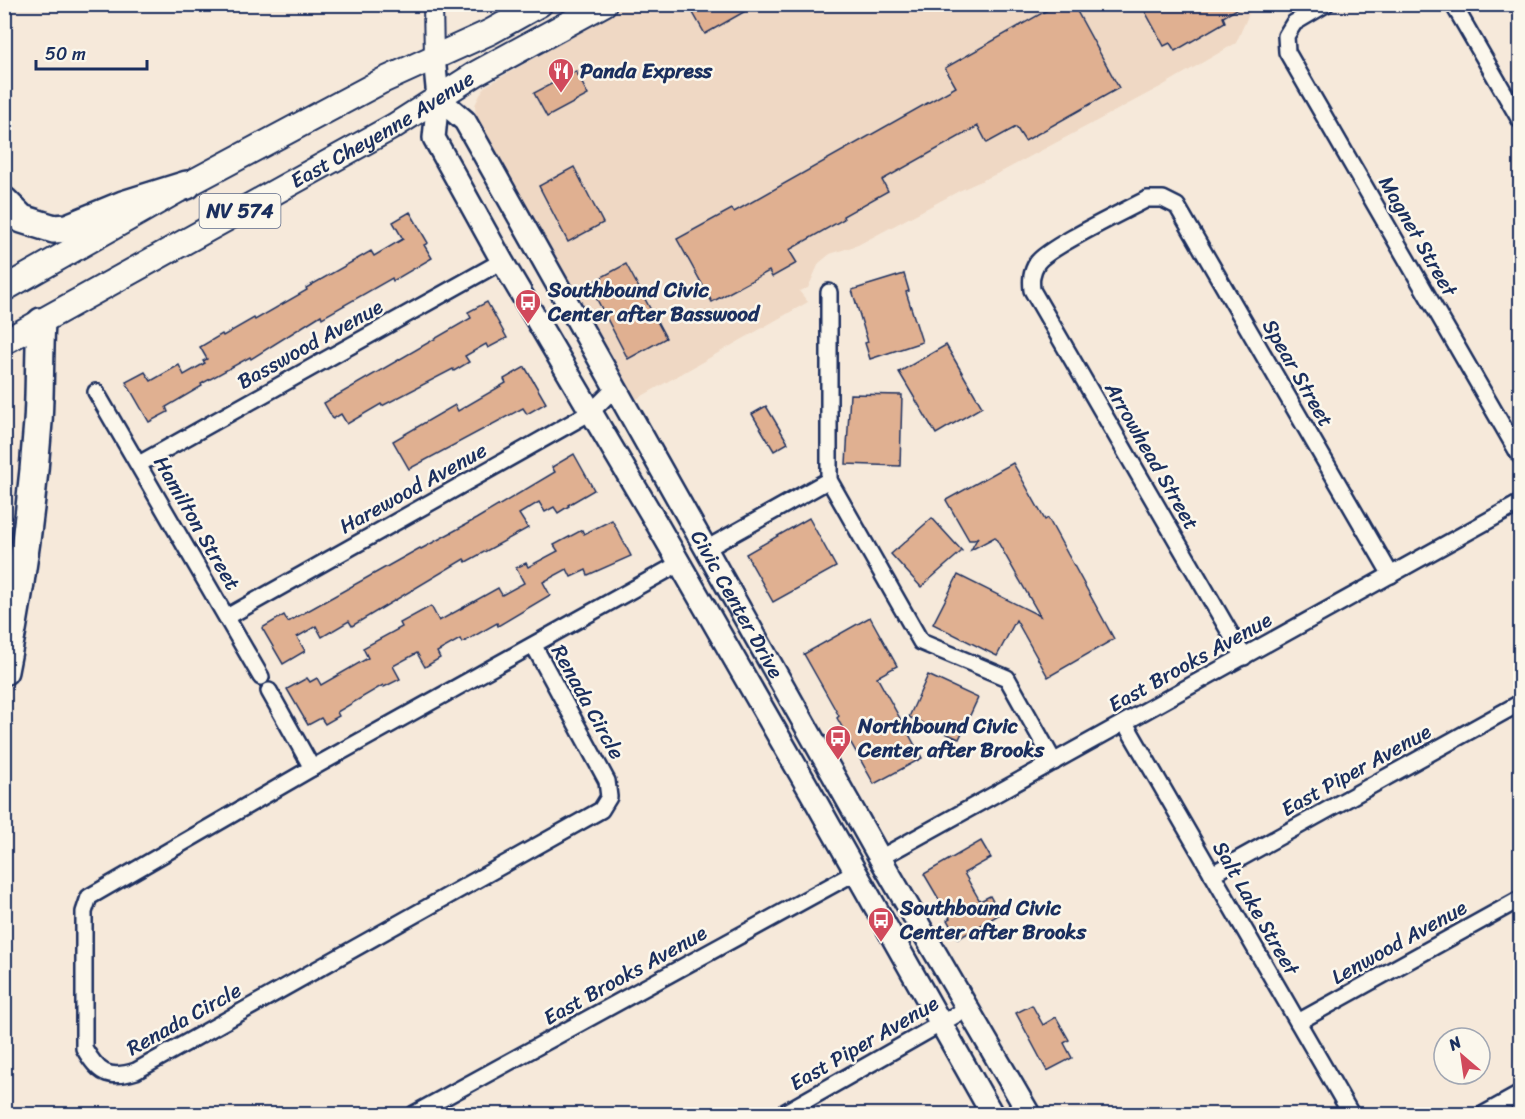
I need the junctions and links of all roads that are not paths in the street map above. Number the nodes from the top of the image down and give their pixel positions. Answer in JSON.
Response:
{"nodes":[{"id":1,"x":433,"y":4,"type":"edge"},
{"id":2,"x":540,"y":4,"type":"edge"},
{"id":3,"x":604,"y":4,"type":"edge"},
{"id":4,"x":1326,"y":4,"type":"edge"},
{"id":5,"x":1453,"y":4,"type":"edge"},
{"id":6,"x":434,"y":57,"type":"junction"},
{"id":7,"x":438,"y":98,"type":"junction"},
{"id":8,"x":1515,"y":99,"type":"edge"},
{"id":9,"x":1521,"y":120,"type":"edge"},
{"id":10,"x":187,"y":185,"type":"junction"},
{"id":11,"x":1163,"y":199,"type":"joint"},
{"id":12,"x":4,"y":201,"type":"edge"},
{"id":13,"x":502,"y":261,"type":"junction"},
{"id":14,"x":4,"y":289,"type":"edge"},
{"id":15,"x":829,"y":292,"type":"dead end"},
{"id":16,"x":41,"y":322,"type":"junction"},
{"id":17,"x":4,"y":342,"type":"edge"},
{"id":18,"x":615,"y":388,"type":"junction"},
{"id":19,"x":96,"y":392,"type":"dead end"},
{"id":20,"x":591,"y":412,"type":"junction"},
{"id":21,"x":1521,"y":456,"type":"edge"},
{"id":22,"x":139,"y":465,"type":"junction"},
{"id":23,"x":830,"y":480,"type":"junction"},
{"id":24,"x":637,"y":489,"type":"junction"},
{"id":25,"x":1521,"y":503,"type":"edge"},
{"id":26,"x":706,"y":549,"type":"junction"},
{"id":27,"x":680,"y":564,"type":"junction"},
{"id":28,"x":1391,"y":574,"type":"junction"},
{"id":29,"x":227,"y":617,"type":"junction"},
{"id":30,"x":755,"y":635,"type":"junction"},
{"id":31,"x":534,"y":646,"type":"junction"},
{"id":32,"x":1244,"y":657,"type":"junction"},
{"id":33,"x":4,"y":671,"type":"edge"},
{"id":34,"x":261,"y":677,"type":"dead end"},
{"id":35,"x":269,"y":691,"type":"dead end"},
{"id":36,"x":1521,"y":703,"type":"edge"},
{"id":37,"x":1125,"y":723,"type":"junction"},
{"id":38,"x":1054,"y":762,"type":"junction"},
{"id":39,"x":312,"y":768,"type":"junction"},
{"id":40,"x":810,"y":791,"type":"junction"},
{"id":41,"x":880,"y":858,"type":"junction"},
{"id":42,"x":856,"y":872,"type":"junction"},
{"id":43,"x":1212,"y":874,"type":"junction"},
{"id":44,"x":1521,"y":899,"type":"edge"},
{"id":45,"x":905,"y":900,"type":"junction"},
{"id":46,"x":968,"y":1008,"type":"junction"},
{"id":47,"x":1298,"y":1022,"type":"junction"},
{"id":48,"x":940,"y":1024,"type":"junction"},
{"id":49,"x":1521,"y":1094,"type":"edge"},
{"id":50,"x":414,"y":1114,"type":"edge"},
{"id":51,"x":782,"y":1114,"type":"edge"},
{"id":52,"x":992,"y":1114,"type":"edge"},
{"id":53,"x":1029,"y":1114,"type":"edge"},
{"id":54,"x":1351,"y":1114,"type":"edge"},
{"id":55,"x":1484,"y":1114,"type":"edge"}],
"edges":[{"from":1,"to":6,"type":"street","name":"Civic Center Drive"},
{"from":2,"to":6,"type":"main road","name":"East Cheyenne Avenue","number":"NV 574"},
{"from":3,"to":7,"type":"main road","name":"East Cheyenne Avenue","number":"NV 574"},
{"from":4,"to":21,"type":"street","name":"Magnet Street"},
{"from":5,"to":8,"type":"street"},
{"from":6,"to":7,"type":"main road","name":"Civic Center Drive"},
{"from":6,"to":10,"type":"main road","name":"East Cheyenne Avenue","number":"NV 574"},
{"from":7,"to":13,"type":"main road","name":"Civic Center Drive"},
{"from":7,"to":16,"type":"main road","name":"East Cheyenne Avenue","number":"NV 574"},
{"from":7,"to":18,"type":"main road","name":"Civic Center Drive"},
{"from":8,"to":9,"type":"street"},
{"from":10,"to":12,"type":"highway"},
{"from":10,"to":14,"type":"main road","name":"East Cheyenne Avenue","number":"NV 574"},
{"from":11,"to":28,"type":"street","name":"Spear Street"},
{"from":11,"to":32,"type":"street","name":"Arrowhead Street"},
{"from":13,"to":20,"type":"main road","name":"Civic Center Drive"},
{"from":13,"to":22,"type":"street","name":"Basswood Avenue"},
{"from":15,"to":23,"type":"street"},
{"from":16,"to":17,"type":"main road","name":"East Cheyenne Avenue","number":"NV 574"},
{"from":16,"to":33,"type":"highway"},
{"from":18,"to":20,"type":"street","name":"Harewood Avenue"},
{"from":18,"to":26,"type":"main road","name":"Civic Center Drive"},
{"from":19,"to":22,"type":"street","name":"Hamilton Street"},
{"from":20,"to":24,"type":"main road","name":"Civic Center Drive"},
{"from":20,"to":29,"type":"street","name":"Harewood Avenue"},
{"from":22,"to":29,"type":"street","name":"Hamilton Street"},
{"from":23,"to":26,"type":"street"},
{"from":23,"to":38,"type":"street"},
{"from":24,"to":26,"type":"main road"},
{"from":24,"to":27,"type":"main road","name":"Civic Center Drive"},
{"from":25,"to":28,"type":"street","name":"East Brooks Avenue"},
{"from":26,"to":30,"type":"main road","name":"Civic Center Drive"},
{"from":27,"to":30,"type":"main road"},
{"from":27,"to":31,"type":"street","name":"Renada Circle"},
{"from":27,"to":40,"type":"main road","name":"Civic Center Drive"},
{"from":28,"to":32,"type":"street","name":"East Brooks Avenue"},
{"from":29,"to":34,"type":"street","name":"Hamilton Street"},
{"from":30,"to":41,"type":"main road","name":"Civic Center Drive"},
{"from":31,"to":39,"type":"street","name":"Renada Circle"},
{"from":31,"to":39,"type":"street","name":"Renada Circle"},
{"from":32,"to":37,"type":"street","name":"East Brooks Avenue"},
{"from":35,"to":39,"type":"street"},
{"from":36,"to":43,"type":"street","name":"East Piper Avenue"},
{"from":37,"to":38,"type":"street","name":"East Brooks Avenue"},
{"from":37,"to":43,"type":"street","name":"Salt Lake Street"},
{"from":38,"to":41,"type":"street","name":"East Brooks Avenue"},
{"from":40,"to":41,"type":"main road"},
{"from":40,"to":42,"type":"main road","name":"Civic Center Drive"},
{"from":41,"to":45,"type":"main road","name":"Civic Center Drive"},
{"from":42,"to":45,"type":"main road"},
{"from":42,"to":48,"type":"main road","name":"Civic Center Drive"},
{"from":42,"to":50,"type":"street","name":"East Brooks Avenue"},
{"from":43,"to":47,"type":"street","name":"Salt Lake Street"},
{"from":44,"to":47,"type":"street","name":"Lenwood Avenue"},
{"from":45,"to":46,"type":"main road","name":"Civic Center Drive"},
{"from":46,"to":48,"type":"street","name":"East Piper Avenue"},
{"from":46,"to":53,"type":"main road","name":"Civic Center Drive"},
{"from":47,"to":54,"type":"street","name":"Salt Lake Street"},
{"from":48,"to":51,"type":"street","name":"East Piper Avenue"},
{"from":48,"to":52,"type":"main road","name":"Civic Center Drive"},
{"from":49,"to":55,"type":"street"}]}
